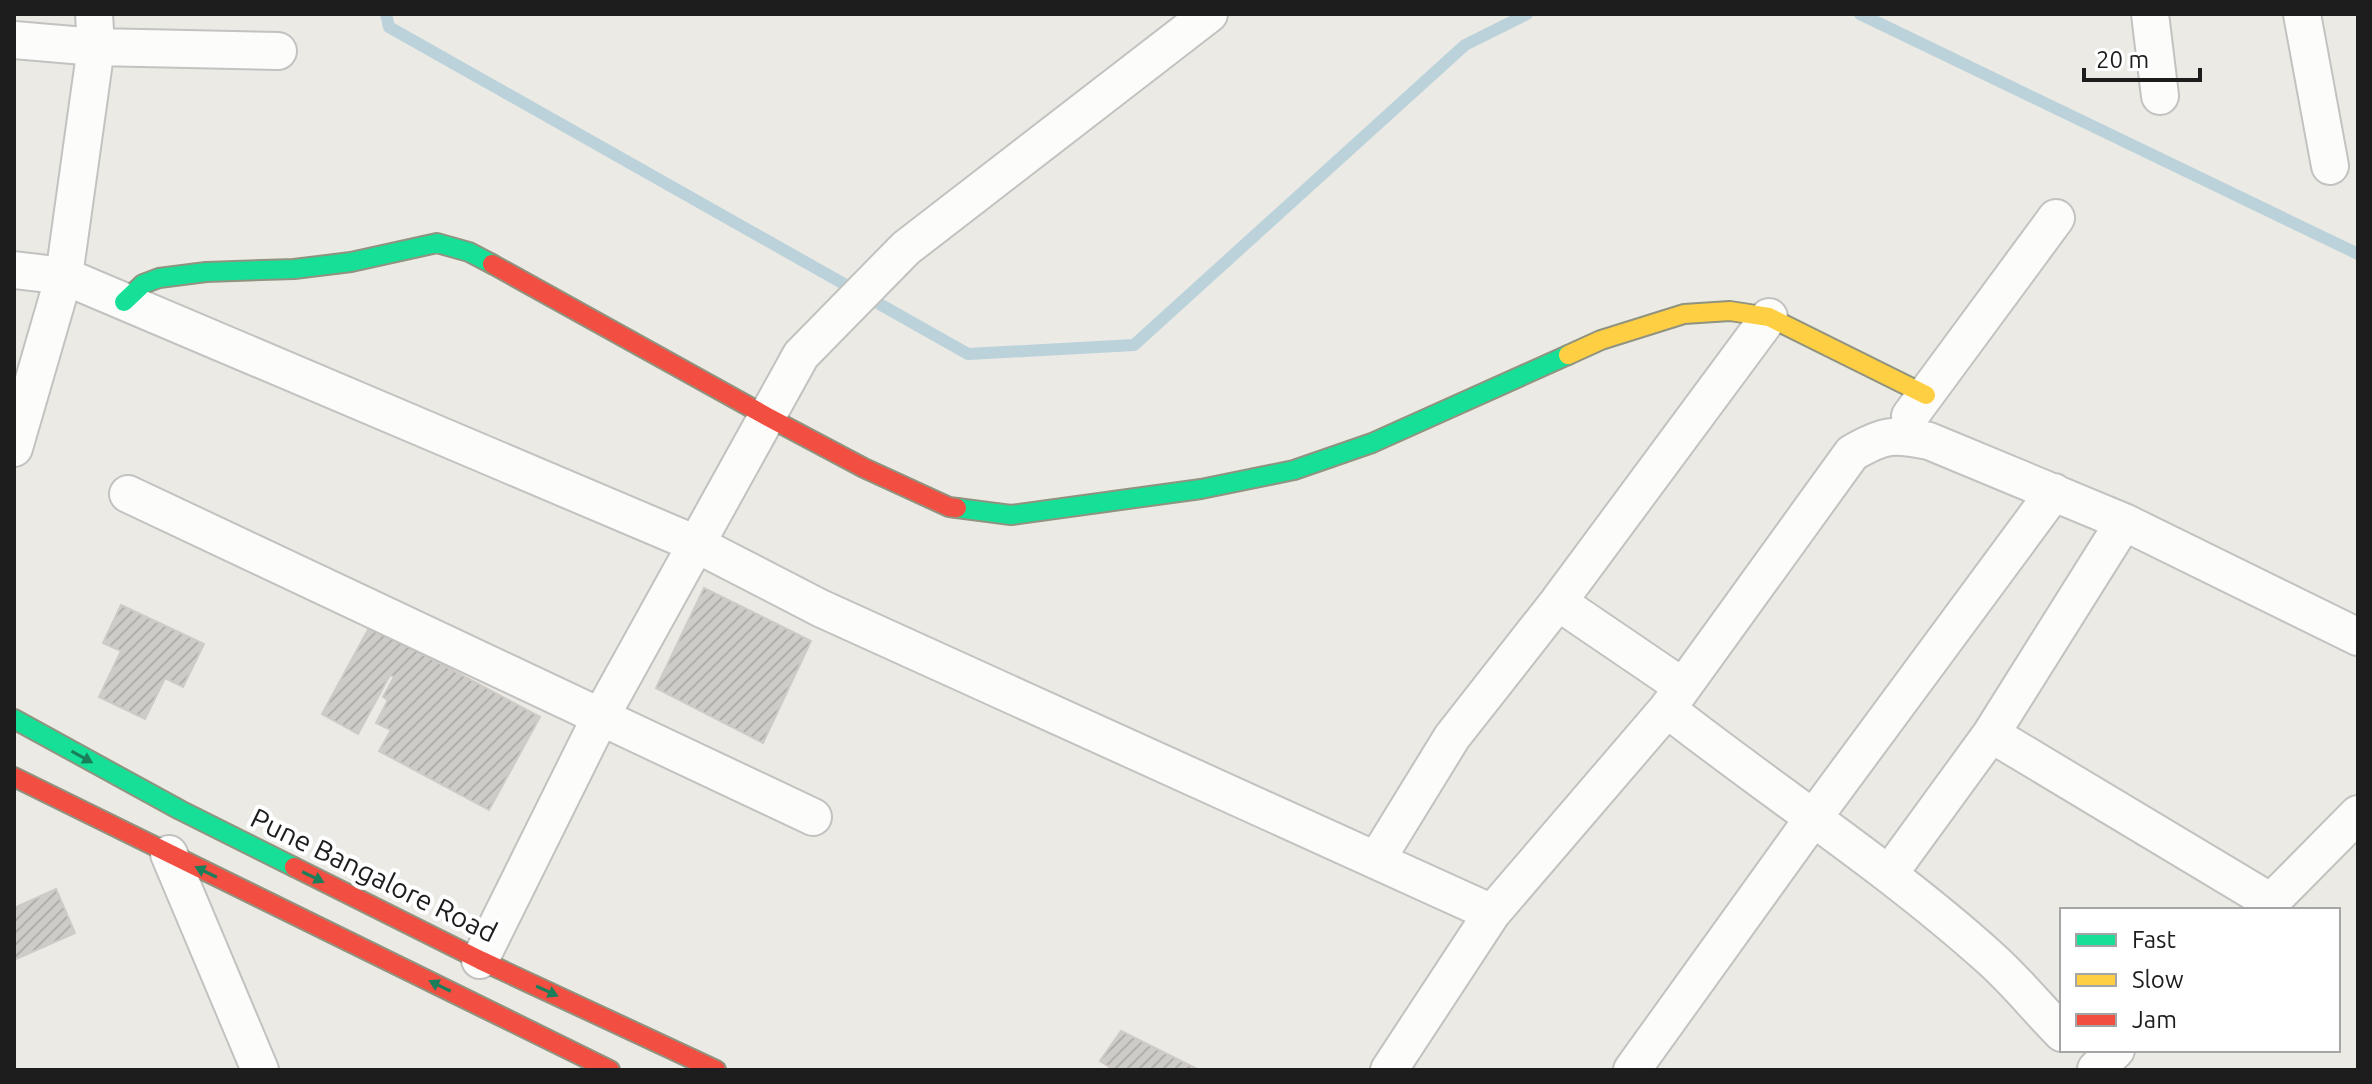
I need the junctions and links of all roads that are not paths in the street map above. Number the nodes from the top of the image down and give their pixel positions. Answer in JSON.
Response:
{"nodes":[{"id":1,"x":1209,"y":14,"type":"edge"},
{"id":2,"x":2150,"y":14,"type":"edge"},
{"id":3,"x":2302,"y":14,"type":"edge"},
{"id":4,"x":95,"y":31,"type":"edge"},
{"id":5,"x":14,"y":40,"type":"edge"},
{"id":6,"x":278,"y":51,"type":"dead end"},
{"id":7,"x":2160,"y":96,"type":"dead end"},
{"id":8,"x":2330,"y":166,"type":"dead end"},
{"id":9,"x":2056,"y":218,"type":"dead end"},
{"id":10,"x":14,"y":270,"type":"edge"},
{"id":11,"x":64,"y":276,"type":"junction"},
{"id":12,"x":124,"y":302,"type":"junction"},
{"id":13,"x":1769,"y":317,"type":"junction"},
{"id":14,"x":1926,"y":395,"type":"junction"},
{"id":15,"x":766,"y":416,"type":"junction"},
{"id":16,"x":1897,"y":434,"type":"junction"},
{"id":17,"x":16,"y":439,"type":"edge"},
{"id":18,"x":2054,"y":492,"type":"junction"},
{"id":19,"x":128,"y":494,"type":"dead end"},
{"id":20,"x":2124,"y":522,"type":"junction"},
{"id":21,"x":696,"y":544,"type":"junction"},
{"id":22,"x":1558,"y":602,"type":"junction"},
{"id":23,"x":2358,"y":637,"type":"edge"},
{"id":24,"x":1675,"y":698,"type":"junction"},
{"id":25,"x":601,"y":716,"type":"junction"},
{"id":26,"x":14,"y":719,"type":"edge"},
{"id":27,"x":1991,"y":734,"type":"junction"},
{"id":28,"x":14,"y":777,"type":"edge"},
{"id":29,"x":2358,"y":814,"type":"edge"},
{"id":30,"x":813,"y":817,"type":"dead end"},
{"id":31,"x":1814,"y":817,"type":"junction"},
{"id":32,"x":169,"y":854,"type":"junction"},
{"id":33,"x":1377,"y":859,"type":"junction"},
{"id":34,"x":1889,"y":874,"type":"junction"},
{"id":35,"x":2267,"y":906,"type":"edge"},
{"id":36,"x":1492,"y":913,"type":"junction"},
{"id":37,"x":480,"y":960,"type":"junction"},
{"id":38,"x":2060,"y":1031,"type":"edge"},
{"id":39,"x":2080,"y":1052,"type":"edge"},
{"id":40,"x":2114,"y":1052,"type":"edge"},
{"id":41,"x":256,"y":1069,"type":"edge"},
{"id":42,"x":610,"y":1070,"type":"edge"},
{"id":43,"x":716,"y":1070,"type":"edge"},
{"id":44,"x":1389,"y":1070,"type":"edge"},
{"id":45,"x":1632,"y":1070,"type":"edge"},
{"id":46,"x":2096,"y":1070,"type":"edge"}],
"edges":[{"from":1,"to":15,"type":"street"},
{"from":2,"to":7,"type":"street"},
{"from":3,"to":8,"type":"street"},
{"from":4,"to":5,"type":"street"},
{"from":4,"to":6,"type":"street"},
{"from":4,"to":11,"type":"street"},
{"from":9,"to":14,"type":"street"},
{"from":10,"to":11,"type":"street"},
{"from":11,"to":12,"type":"street"},
{"from":11,"to":17,"type":"street"},
{"from":12,"to":15,"type":"street"},
{"from":12,"to":21,"type":"street"},
{"from":13,"to":14,"type":"street"},
{"from":13,"to":15,"type":"street"},
{"from":13,"to":22,"type":"street"},
{"from":14,"to":16,"type":"street"},
{"from":15,"to":21,"type":"street"},
{"from":16,"to":18,"type":"street"},
{"from":16,"to":24,"type":"street"},
{"from":18,"to":20,"type":"street"},
{"from":18,"to":31,"type":"street"},
{"from":19,"to":25,"type":"street"},
{"from":20,"to":23,"type":"street"},
{"from":20,"to":27,"type":"street"},
{"from":21,"to":25,"type":"street"},
{"from":21,"to":33,"type":"street"},
{"from":22,"to":24,"type":"street"},
{"from":22,"to":33,"type":"street"},
{"from":24,"to":31,"type":"street"},
{"from":24,"to":36,"type":"street"},
{"from":25,"to":30,"type":"street"},
{"from":25,"to":37,"type":"street"},
{"from":26,"to":37,"type":"street","name":"Pune Bangalore Road","one_way":true},
{"from":27,"to":34,"type":"street"},
{"from":27,"to":35,"type":"street"},
{"from":28,"to":32,"type":"street"},
{"from":29,"to":35,"type":"street"},
{"from":31,"to":34,"type":"street"},
{"from":31,"to":45,"type":"street"},
{"from":32,"to":41,"type":"street"},
{"from":42,"to":32,"type":"street","one_way":true},
{"from":33,"to":36,"type":"street"},
{"from":34,"to":38,"type":"street"},
{"from":36,"to":44,"type":"street"},
{"from":37,"to":43,"type":"street","name":"Pune Bangalore Road","one_way":true},
{"from":39,"to":46,"type":"street"},
{"from":40,"to":46,"type":"street"}]}
